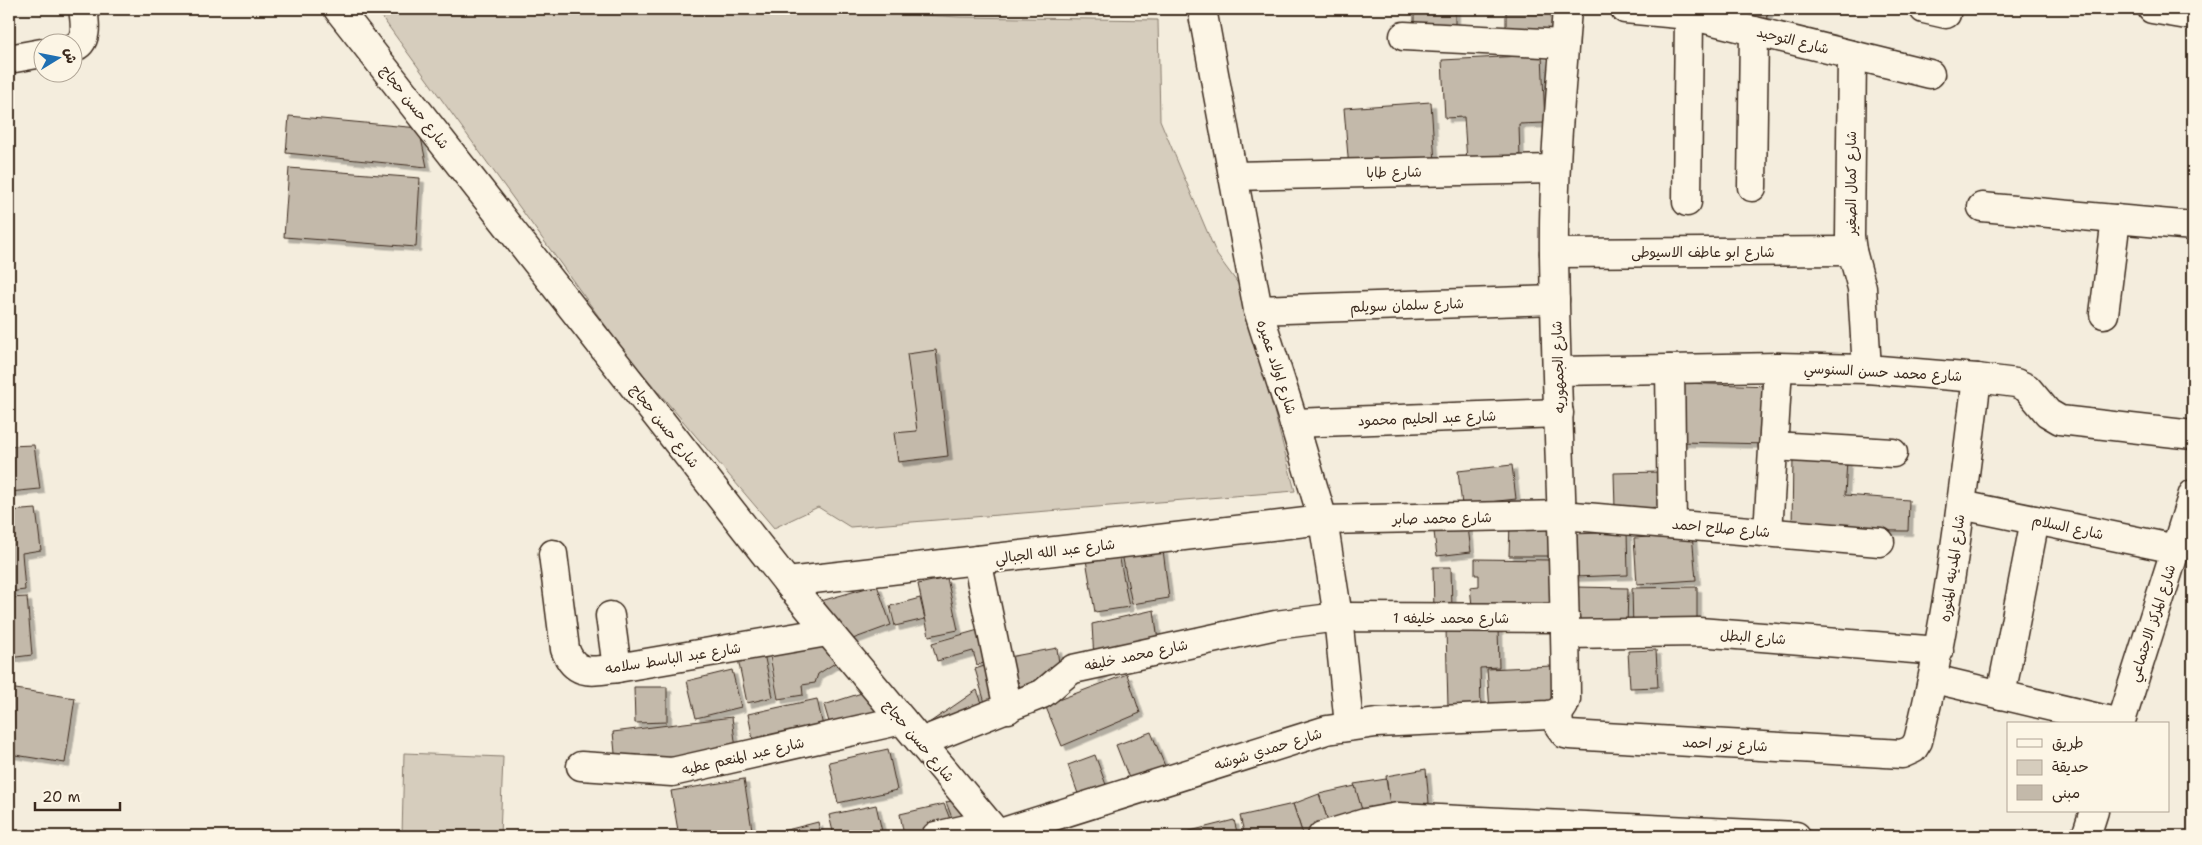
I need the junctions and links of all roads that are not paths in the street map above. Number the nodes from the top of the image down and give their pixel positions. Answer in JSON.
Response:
{"nodes":[{"id":1,"x":83,"y":9,"type":"edge"},
{"id":2,"x":338,"y":9,"type":"edge"},
{"id":3,"x":1202,"y":9,"type":"edge"},
{"id":4,"x":1567,"y":9,"type":"edge"},
{"id":5,"x":1625,"y":9,"type":"edge"},
{"id":6,"x":2152,"y":9,"type":"edge"},
{"id":7,"x":1689,"y":15,"type":"junction"},
{"id":8,"x":2193,"y":16,"type":"edge"},
{"id":9,"x":1754,"y":30,"type":"junction"},
{"id":10,"x":1404,"y":36,"type":"dead end"},
{"id":11,"x":82,"y":41,"type":"edge"},
{"id":12,"x":1564,"y":44,"type":"junction"},
{"id":13,"x":1852,"y":55,"type":"junction"},
{"id":14,"x":32,"y":56,"type":"edge"},
{"id":15,"x":9,"y":59,"type":"edge"},
{"id":16,"x":1930,"y":74,"type":"dead end"},
{"id":17,"x":1555,"y":169,"type":"junction"},
{"id":18,"x":1233,"y":176,"type":"junction"},
{"id":19,"x":1752,"y":187,"type":"dead end"},
{"id":20,"x":1687,"y":202,"type":"dead end"},
{"id":21,"x":1982,"y":207,"type":"dead end"},
{"id":22,"x":2116,"y":219,"type":"junction"},
{"id":23,"x":2193,"y":226,"type":"edge"},
{"id":24,"x":1852,"y":251,"type":"junction"},
{"id":25,"x":1554,"y":253,"type":"junction"},
{"id":26,"x":1555,"y":300,"type":"junction"},
{"id":27,"x":1258,"y":310,"type":"junction"},
{"id":28,"x":2104,"y":314,"type":"dead end"},
{"id":29,"x":1778,"y":367,"type":"junction"},
{"id":30,"x":1670,"y":369,"type":"junction"},
{"id":31,"x":1866,"y":369,"type":"junction"},
{"id":32,"x":1558,"y":371,"type":"junction"},
{"id":33,"x":1977,"y":378,"type":"junction"},
{"id":34,"x":1559,"y":413,"type":"junction"},
{"id":35,"x":1294,"y":422,"type":"junction"},
{"id":36,"x":2193,"y":435,"type":"edge"},
{"id":37,"x":1773,"y":446,"type":"junction"},
{"id":38,"x":1893,"y":453,"type":"dead end"},
{"id":39,"x":2193,"y":494,"type":"edge"},
{"id":40,"x":1961,"y":504,"type":"junction"},
{"id":41,"x":1562,"y":515,"type":"junction"},
{"id":42,"x":1323,"y":520,"type":"junction"},
{"id":43,"x":2035,"y":520,"type":"junction"},
{"id":44,"x":1672,"y":524,"type":"junction"},
{"id":45,"x":1768,"y":532,"type":"junction"},
{"id":46,"x":1880,"y":542,"type":"dead end"},
{"id":47,"x":2176,"y":549,"type":"junction"},
{"id":48,"x":553,"y":554,"type":"dead end"},
{"id":49,"x":977,"y":560,"type":"junction"},
{"id":50,"x":787,"y":582,"type":"junction"},
{"id":51,"x":610,"y":616,"type":"dead end"},
{"id":52,"x":1338,"y":617,"type":"junction"},
{"id":53,"x":1565,"y":626,"type":"junction"},
{"id":54,"x":827,"y":632,"type":"junction"},
{"id":55,"x":1939,"y":651,"type":"junction"},
{"id":56,"x":618,"y":668,"type":"junction"},
{"id":57,"x":1934,"y":680,"type":"junction"},
{"id":58,"x":2001,"y":695,"type":"junction"},
{"id":59,"x":1008,"y":708,"type":"junction"},
{"id":60,"x":1553,"y":714,"type":"junction"},
{"id":61,"x":902,"y":720,"type":"junction"},
{"id":62,"x":2116,"y":722,"type":"edge"},
{"id":63,"x":2120,"y":722,"type":"edge"},
{"id":64,"x":1349,"y":726,"type":"junction"},
{"id":65,"x":921,"y":742,"type":"junction"},
{"id":66,"x":1908,"y":753,"type":"joint"},
{"id":67,"x":581,"y":766,"type":"dead end"},
{"id":68,"x":2094,"y":812,"type":"edge"},
{"id":69,"x":995,"y":831,"type":"edge"},
{"id":70,"x":936,"y":836,"type":"edge"},
{"id":71,"x":1322,"y":836,"type":"edge"},
{"id":72,"x":1796,"y":836,"type":"edge"},
{"id":73,"x":2086,"y":836,"type":"edge"}],
"edges":[{"from":1,"to":11,"type":"street"},
{"from":2,"to":50,"type":"street","name":"شارع حسن حجاج"},
{"from":3,"to":18,"type":"street","name":"شارع اولاد عميره"},
{"from":4,"to":12,"type":"street","name":"شارع الجمهوريه"},
{"from":5,"to":7,"type":"street","name":"شارع التوحيد"},
{"from":6,"to":8,"type":"street"},
{"from":7,"to":9,"type":"street","name":"شارع التوحيد"},
{"from":7,"to":20,"type":"street"},
{"from":9,"to":13,"type":"street","name":"شارع التوحيد"},
{"from":9,"to":19,"type":"street"},
{"from":10,"to":12,"type":"street"},
{"from":12,"to":17,"type":"street","name":"شارع الجمهوريه"},
{"from":13,"to":16,"type":"street","name":"شارع التوحيد"},
{"from":13,"to":24,"type":"street","name":"شارع كمال الصغير"},
{"from":14,"to":15,"type":"street"},
{"from":17,"to":18,"type":"street","name":"شارع طابا"},
{"from":17,"to":25,"type":"street","name":"شارع الجمهوريه"},
{"from":18,"to":27,"type":"street","name":"شارع اولاد عميره"},
{"from":21,"to":22,"type":"street"},
{"from":22,"to":23,"type":"street"},
{"from":22,"to":28,"type":"street"},
{"from":24,"to":25,"type":"street","name":"شارع ابو عاطف الاسيوطى"},
{"from":24,"to":31,"type":"street","name":"شارع كمال الصغير"},
{"from":25,"to":26,"type":"street","name":"شارع الجمهوريه"},
{"from":26,"to":27,"type":"street","name":"شارع سلمان سويلم"},
{"from":26,"to":32,"type":"street","name":"شارع الجمهوريه"},
{"from":27,"to":35,"type":"street","name":"شارع اولاد عميره"},
{"from":29,"to":30,"type":"street","name":"شارع محمد حسن السنوسي"},
{"from":29,"to":31,"type":"street","name":"شارع محمد حسن السنوسي"},
{"from":29,"to":37,"type":"street"},
{"from":30,"to":32,"type":"street","name":"شارع محمد حسن السنوسي"},
{"from":30,"to":44,"type":"street"},
{"from":31,"to":33,"type":"street","name":"شارع محمد حسن السنوسي"},
{"from":32,"to":34,"type":"street","name":"شارع الجمهوريه"},
{"from":33,"to":36,"type":"street","name":"شارع محمد حسن السنوسي"},
{"from":33,"to":40,"type":"street","name":"شارع المدينه المنوره"},
{"from":34,"to":35,"type":"street","name":"شارع عبد الحليم محمود"},
{"from":34,"to":41,"type":"street","name":"شارع الجمهوريه"},
{"from":35,"to":42,"type":"street","name":"شارع اولاد عميره"},
{"from":37,"to":38,"type":"street"},
{"from":37,"to":45,"type":"street"},
{"from":39,"to":47,"type":"street","name":"شارع المركز الاجتماعي"},
{"from":40,"to":43,"type":"street","name":"شارع السلام"},
{"from":40,"to":55,"type":"street","name":"شارع المدينه المنوره"},
{"from":41,"to":42,"type":"street","name":"شارع محمد صابر"},
{"from":41,"to":44,"type":"street","name":"شارع صلاح احمد"},
{"from":41,"to":53,"type":"street","name":"شارع الجمهوريه"},
{"from":42,"to":49,"type":"street","name":"شارع عبد الله الجبالي"},
{"from":42,"to":52,"type":"street","name":"شارع اولاد عميره"},
{"from":43,"to":47,"type":"street","name":"شارع السلام"},
{"from":43,"to":58,"type":"street"},
{"from":44,"to":45,"type":"street","name":"شارع صلاح احمد"},
{"from":45,"to":46,"type":"street","name":"شارع صلاح احمد"},
{"from":47,"to":63,"type":"street","name":"شارع المركز الاجتماعي"},
{"from":48,"to":56,"type":"street","name":"شارع عبد الباسط سلامه"},
{"from":49,"to":50,"type":"street","name":"شارع عبد الله الجبالي"},
{"from":49,"to":59,"type":"street"},
{"from":50,"to":54,"type":"street","name":"شارع حسن حجاج"},
{"from":51,"to":56,"type":"street"},
{"from":52,"to":53,"type":"street","name":"شارع محمد خليفه 1"},
{"from":52,"to":59,"type":"street","name":"شارع محمد خليفه"},
{"from":52,"to":64,"type":"street","name":"شارع اولاد عميره"},
{"from":53,"to":55,"type":"street","name":"شارع البطل"},
{"from":53,"to":60,"type":"street","name":"شارع الجمهوريه"},
{"from":54,"to":56,"type":"street","name":"شارع عبد الباسط سلامه"},
{"from":54,"to":61,"type":"street","name":"شارع حسن حجاج"},
{"from":55,"to":57,"type":"street","name":"شارع المدينه المنوره"},
{"from":57,"to":58,"type":"street"},
{"from":57,"to":66,"type":"street","name":"شارع المدينه المنوره"},
{"from":58,"to":62,"type":"street"},
{"from":59,"to":65,"type":"street","name":"شارع محمد خليفه"},
{"from":60,"to":64,"type":"street","name":"شارع حمدي شوشه"},
{"from":60,"to":66,"type":"street","name":"شارع نور احمد"},
{"from":61,"to":65,"type":"street","name":"شارع حسن حجاج"},
{"from":61,"to":67,"type":"street","name":"شارع عبد المنعم عطيه"},
{"from":64,"to":69,"type":"street","name":"شارع حمدي شوشه"},
{"from":65,"to":69,"type":"street","name":"شارع حسن حجاج"},
{"from":68,"to":73,"type":"street"},
{"from":69,"to":70,"type":"street","name":"شارع حمدي شوشه"},
{"from":71,"to":72,"type":"street"}]}
